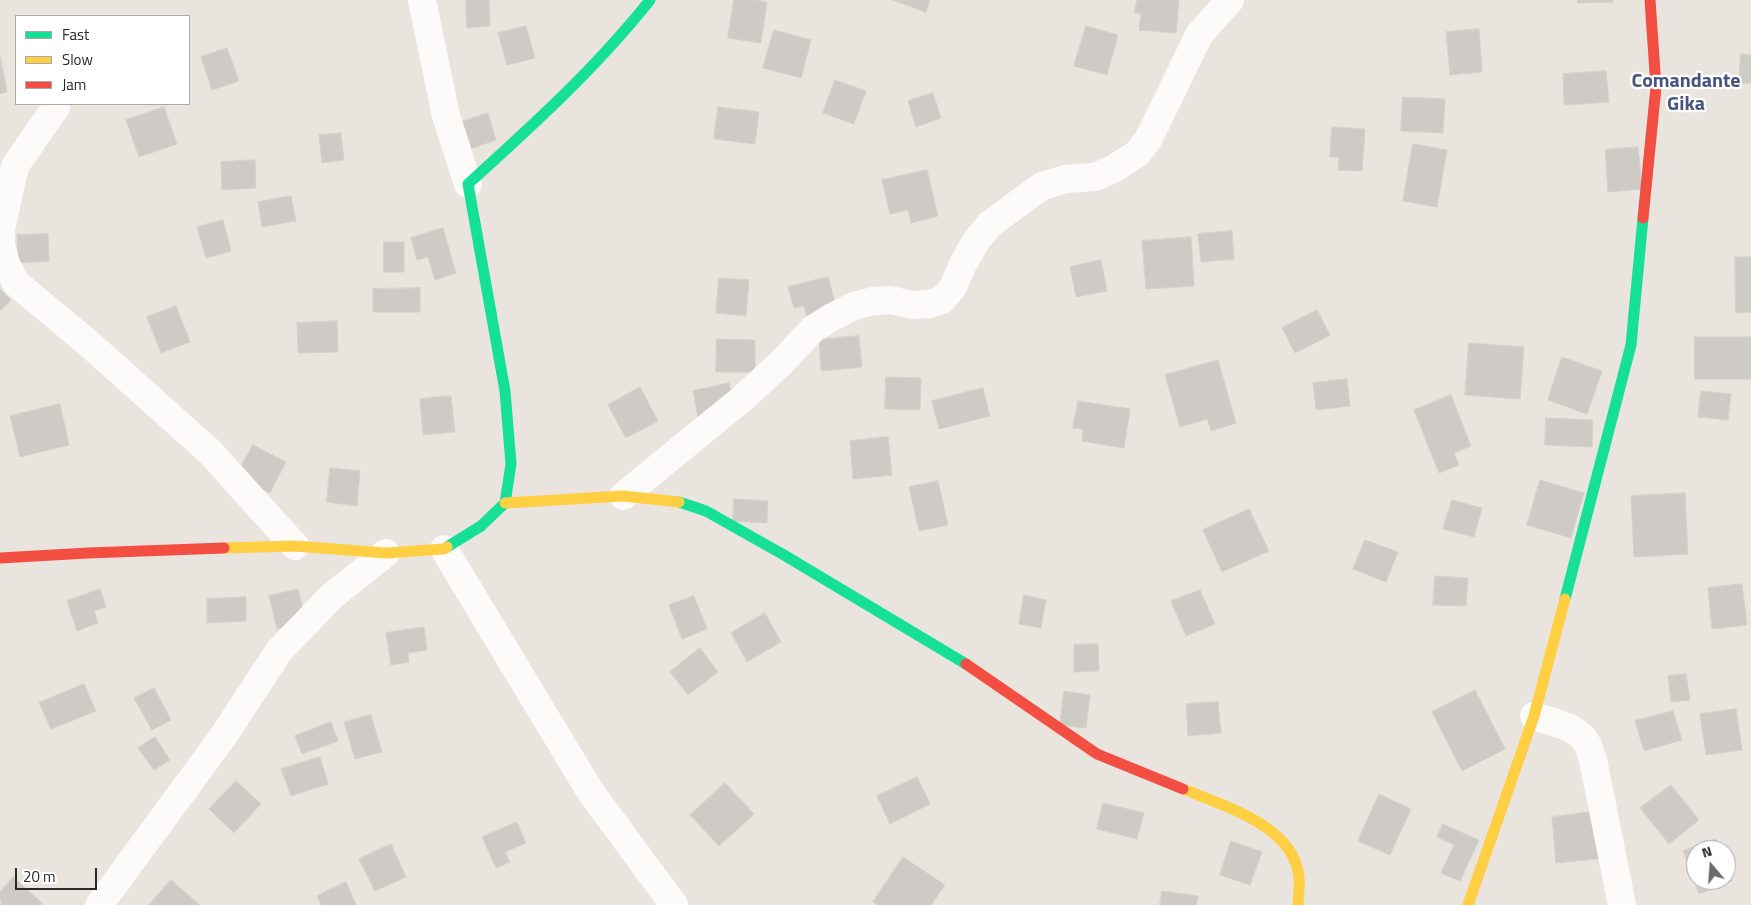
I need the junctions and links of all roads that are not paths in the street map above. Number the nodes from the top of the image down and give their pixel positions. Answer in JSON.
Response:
{"nodes":[{"id":1,"x":422,"y":0,"type":"edge"},
{"id":2,"x":650,"y":0,"type":"edge"},
{"id":3,"x":1230,"y":0,"type":"edge"},
{"id":4,"x":1650,"y":0,"type":"edge"},
{"id":5,"x":56,"y":107,"type":"dead end"},
{"id":6,"x":468,"y":184,"type":"junction"},
{"id":7,"x":623,"y":496,"type":"junction"},
{"id":8,"x":505,"y":504,"type":"junction"},
{"id":9,"x":294,"y":546,"type":"junction"},
{"id":10,"x":444,"y":549,"type":"junction"},
{"id":11,"x":386,"y":553,"type":"junction"},
{"id":12,"x":0,"y":558,"type":"edge"},
{"id":13,"x":1534,"y":716,"type":"junction"},
{"id":14,"x":99,"y":905,"type":"edge"},
{"id":15,"x":674,"y":905,"type":"edge"},
{"id":16,"x":1298,"y":905,"type":"edge"},
{"id":17,"x":1468,"y":905,"type":"edge"},
{"id":18,"x":1622,"y":905,"type":"edge"}],
"edges":[{"from":1,"to":6,"type":"street"},
{"from":2,"to":6,"type":"street"},
{"from":3,"to":7,"type":"street"},
{"from":4,"to":13,"type":"street"},
{"from":5,"to":9,"type":"street"},
{"from":6,"to":8,"type":"street"},
{"from":7,"to":8,"type":"street"},
{"from":7,"to":16,"type":"street"},
{"from":8,"to":10,"type":"street"},
{"from":9,"to":11,"type":"street"},
{"from":9,"to":12,"type":"street"},
{"from":10,"to":11,"type":"street"},
{"from":10,"to":15,"type":"street"},
{"from":11,"to":14,"type":"street"},
{"from":13,"to":17,"type":"street"},
{"from":13,"to":18,"type":"street"}]}
